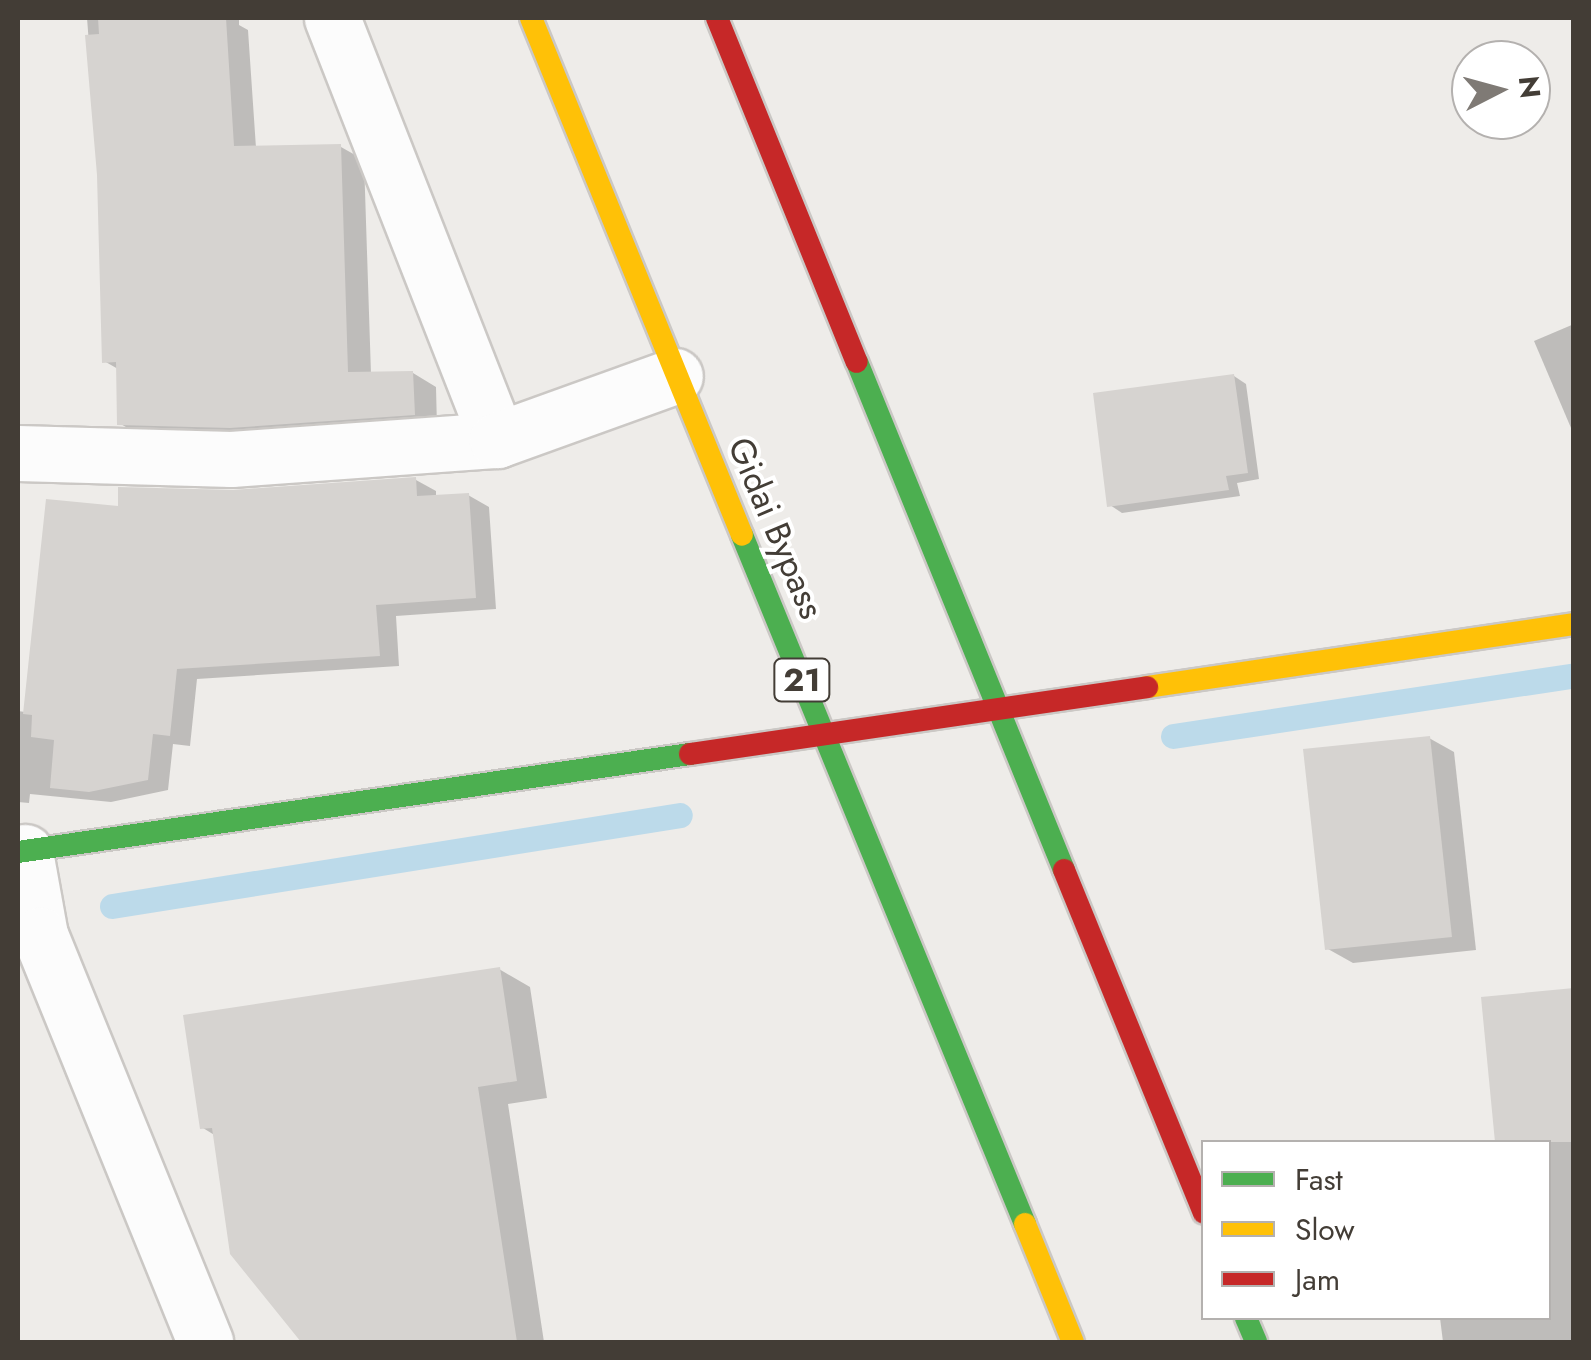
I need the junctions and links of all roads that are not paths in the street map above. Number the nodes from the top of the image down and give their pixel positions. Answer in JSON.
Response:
{"nodes":[{"id":1,"x":332,"y":18,"type":"edge"},
{"id":2,"x":531,"y":18,"type":"edge"},
{"id":3,"x":717,"y":18,"type":"edge"},
{"id":4,"x":675,"y":376,"type":"junction"},
{"id":5,"x":497,"y":440,"type":"junction"},
{"id":6,"x":18,"y":453,"type":"edge"},
{"id":7,"x":1574,"y":624,"type":"edge"},
{"id":8,"x":998,"y":710,"type":"junction"},
{"id":9,"x":823,"y":732,"type":"junction"},
{"id":10,"x":21,"y":852,"type":"edge"},
{"id":11,"x":1201,"y":1206,"type":"edge"},
{"id":12,"x":205,"y":1342,"type":"edge"},
{"id":13,"x":1073,"y":1342,"type":"edge"}],
"edges":[{"from":1,"to":5,"type":"street"},
{"from":2,"to":4,"type":"main road","name":"Gidai Bypass","number":"21"},
{"from":3,"to":8,"type":"main road"},
{"from":4,"to":5,"type":"street"},
{"from":4,"to":9,"type":"main road","name":"Gidai Bypass","number":"21"},
{"from":5,"to":6,"type":"street"},
{"from":7,"to":8,"type":"main road"},
{"from":8,"to":9,"type":"main road"},
{"from":8,"to":11,"type":"main road"},
{"from":9,"to":10,"type":"main road"},
{"from":9,"to":13,"type":"main road","name":"Gidai Bypass","number":"21"},
{"from":10,"to":12,"type":"street"}]}
